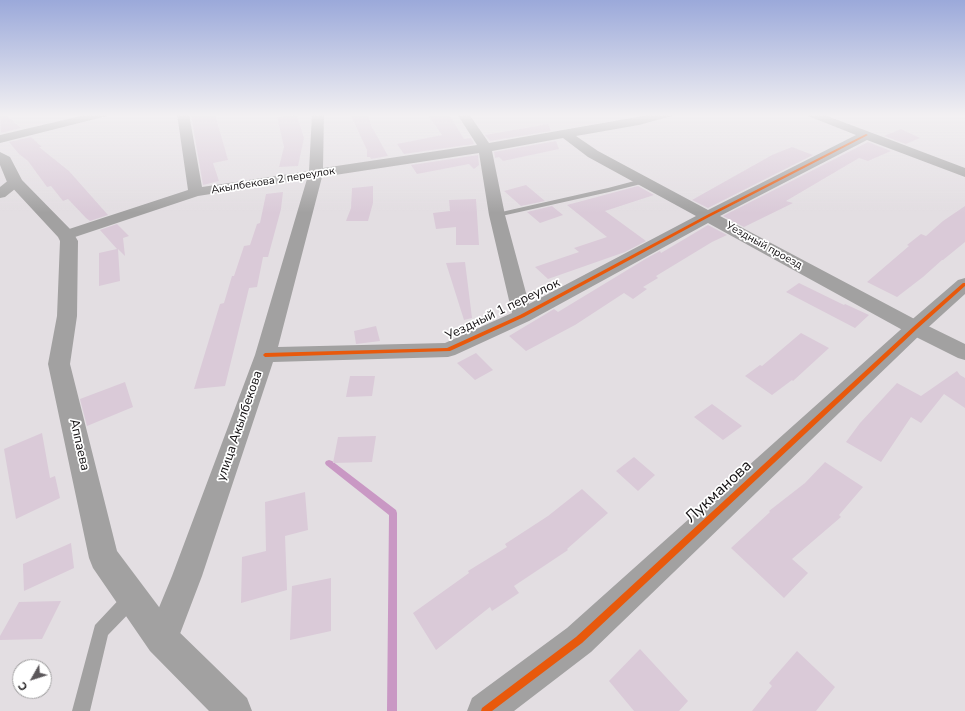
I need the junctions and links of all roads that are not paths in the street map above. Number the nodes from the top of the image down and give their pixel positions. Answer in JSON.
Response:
{"nodes":[{"id":1,"x":189,"y":147,"type":"edge"},
{"id":2,"x":317,"y":147,"type":"edge"},
{"id":3,"x":490,"y":147,"type":"edge"},
{"id":4,"x":583,"y":147,"type":"edge"},
{"id":5,"x":843,"y":147,"type":"edge"},
{"id":6,"x":898,"y":147,"type":"edge"},
{"id":7,"x":485,"y":148,"type":"junction"},
{"id":8,"x":0,"y":156,"type":"edge"},
{"id":9,"x":965,"y":173,"type":"edge"},
{"id":10,"x":316,"y":174,"type":"junction"},
{"id":11,"x":642,"y":181,"type":"junction"},
{"id":12,"x":15,"y":182,"type":"junction"},
{"id":13,"x":196,"y":192,"type":"junction"},
{"id":14,"x":0,"y":194,"type":"edge"},
{"id":15,"x":497,"y":215,"type":"junction"},
{"id":16,"x":708,"y":216,"type":"junction"},
{"id":17,"x":66,"y":235,"type":"junction"},
{"id":18,"x":963,"y":289,"type":"edge"},
{"id":19,"x":522,"y":316,"type":"junction"},
{"id":20,"x":915,"y":328,"type":"junction"},
{"id":21,"x":965,"y":353,"type":"edge"},
{"id":22,"x":265,"y":355,"type":"junction"},
{"id":23,"x":132,"y":598,"type":"junction"},
{"id":24,"x":162,"y":639,"type":"junction"},
{"id":25,"x":81,"y":711,"type":"edge"},
{"id":26,"x":234,"y":711,"type":"edge"},
{"id":27,"x":484,"y":711,"type":"edge"}],
"edges":[{"from":1,"to":13,"type":"street"},
{"from":2,"to":10,"type":"street","name":"улица Акылбекова"},
{"from":3,"to":7,"type":"street","name":"Акылбекова 2 переулок"},
{"from":4,"to":11,"type":"street","name":"Уездный проезд"},
{"from":5,"to":16,"type":"street","name":"Уездный 1 переулок"},
{"from":6,"to":9,"type":"street"},
{"from":7,"to":10,"type":"street","name":"Акылбекова 2 переулок"},
{"from":7,"to":15,"type":"street"},
{"from":8,"to":12,"type":"street"},
{"from":10,"to":13,"type":"street","name":"Акылбекова 2 переулок"},
{"from":10,"to":22,"type":"street","name":"улица Акылбекова"},
{"from":11,"to":15,"type":"lane"},
{"from":11,"to":16,"type":"street","name":"Уездный проезд"},
{"from":12,"to":14,"type":"street"},
{"from":12,"to":17,"type":"street"},
{"from":13,"to":17,"type":"street","name":"Акылбекова 2 переулок"},
{"from":15,"to":19,"type":"street"},
{"from":16,"to":19,"type":"street","name":"Уездный 1 переулок"},
{"from":16,"to":20,"type":"street","name":"Уездный проезд"},
{"from":17,"to":23,"type":"street","name":"Аппаева"},
{"from":18,"to":20,"type":"street","name":"Лукманова"},
{"from":19,"to":22,"type":"street","name":"Уездный 1 переулок"},
{"from":20,"to":21,"type":"street","name":"Уездный проезд"},
{"from":20,"to":27,"type":"street","name":"Лукманова"},
{"from":22,"to":24,"type":"street","name":"улица Акылбекова"},
{"from":23,"to":24,"type":"street","name":"Аппаева"},
{"from":23,"to":25,"type":"lane"},
{"from":24,"to":26,"type":"street","name":"Аппаева"}]}
